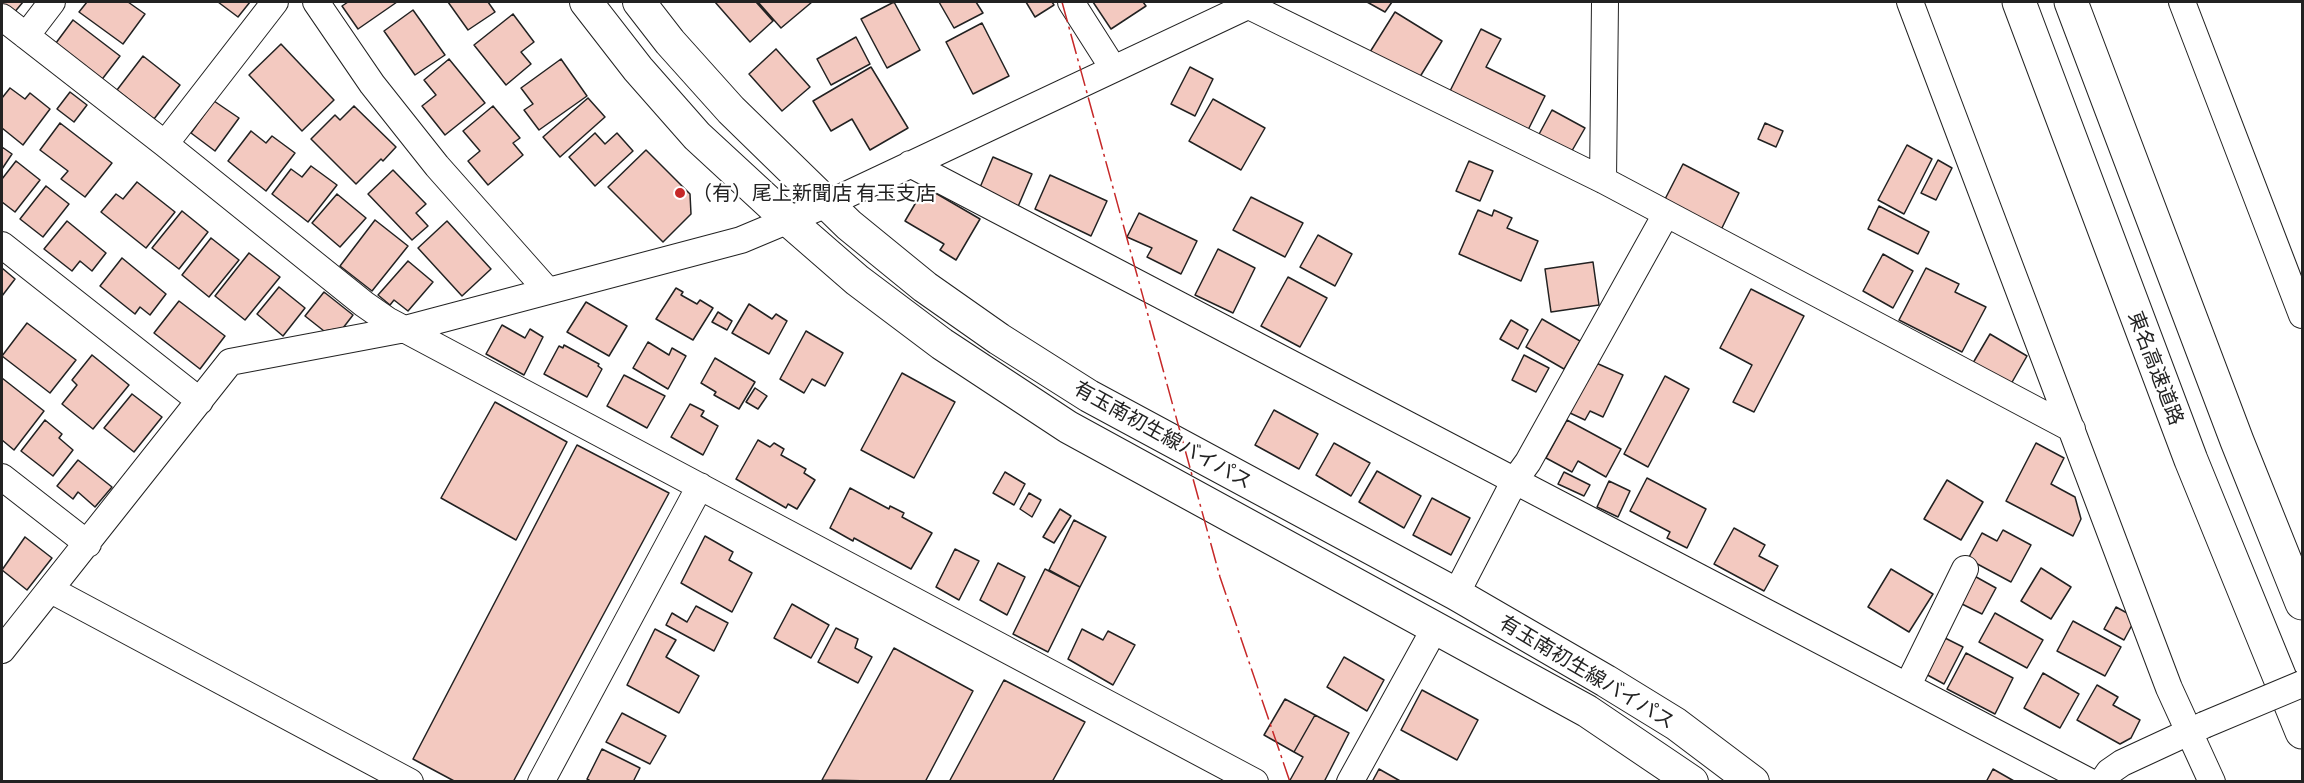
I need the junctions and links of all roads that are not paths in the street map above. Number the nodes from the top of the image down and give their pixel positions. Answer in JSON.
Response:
{"nodes":[{"id":1,"x":52,"y":2,"type":"edge"},
{"id":2,"x":275,"y":2,"type":"edge"},
{"id":3,"x":316,"y":2,"type":"edge"},
{"id":4,"x":586,"y":2,"type":"edge"},
{"id":5,"x":639,"y":2,"type":"edge"},
{"id":6,"x":1071,"y":2,"type":"edge"},
{"id":7,"x":1605,"y":2,"type":"edge"},
{"id":8,"x":1910,"y":2,"type":"edge"},
{"id":9,"x":2019,"y":2,"type":"edge"},
{"id":10,"x":2071,"y":2,"type":"edge"},
{"id":11,"x":2182,"y":2,"type":"edge"},
{"id":12,"x":1252,"y":3,"type":"edge"},
{"id":13,"x":2,"y":17,"type":"edge"},
{"id":14,"x":26,"y":36,"type":"junction"},
{"id":15,"x":1113,"y":68,"type":"junction"},
{"id":16,"x":165,"y":144,"type":"junction"},
{"id":17,"x":910,"y":164,"type":"junction"},
{"id":18,"x":1603,"y":180,"type":"junction"},
{"id":19,"x":826,"y":204,"type":"junction"},
{"id":20,"x":1666,"y":214,"type":"junction"},
{"id":21,"x":788,"y":220,"type":"junction"},
{"id":22,"x":2,"y":245,"type":"edge"},
{"id":23,"x":547,"y":290,"type":"junction"},
{"id":24,"x":2302,"y":315,"type":"edge"},
{"id":25,"x":405,"y":329,"type":"junction"},
{"id":26,"x":200,"y":402,"type":"junction"},
{"id":27,"x":2072,"y":429,"type":"junction"},
{"id":28,"x":2,"y":477,"type":"edge"},
{"id":29,"x":1515,"y":480,"type":"junction"},
{"id":30,"x":700,"y":486,"type":"junction"},
{"id":31,"x":88,"y":544,"type":"junction"},
{"id":32,"x":1965,"y":569,"type":"dead end"},
{"id":33,"x":51,"y":590,"type":"junction"},
{"id":34,"x":1456,"y":594,"type":"junction"},
{"id":35,"x":2302,"y":603,"type":"edge"},
{"id":36,"x":1435,"y":628,"type":"junction"},
{"id":37,"x":2,"y":650,"type":"edge"},
{"id":38,"x":2302,"y":684,"type":"edge"},
{"id":39,"x":1908,"y":685,"type":"junction"},
{"id":40,"x":2196,"y":729,"type":"junction"},
{"id":41,"x":2302,"y":732,"type":"edge"},
{"id":42,"x":410,"y":782,"type":"edge"},
{"id":43,"x":541,"y":782,"type":"edge"},
{"id":44,"x":1255,"y":782,"type":"edge"},
{"id":45,"x":1350,"y":782,"type":"edge"},
{"id":46,"x":1692,"y":782,"type":"edge"},
{"id":47,"x":1753,"y":782,"type":"edge"},
{"id":48,"x":2090,"y":782,"type":"edge"},
{"id":49,"x":2102,"y":782,"type":"edge"},
{"id":50,"x":2212,"y":782,"type":"edge"}],
"edges":[{"from":1,"to":14,"type":"street"},
{"from":2,"to":16,"type":"street"},
{"from":3,"to":23,"type":"street"},
{"from":4,"to":21,"type":"street","name":"有玉南初生線バイパス"},
{"from":5,"to":19,"type":"street","name":"有玉南初生線バイパス"},
{"from":6,"to":15,"type":"street"},
{"from":7,"to":18,"type":"street"},
{"from":8,"to":27,"type":"street"},
{"from":9,"to":41,"type":"highway","name":"東名高速道路"},
{"from":10,"to":35,"type":"highway"},
{"from":11,"to":24,"type":"street"},
{"from":12,"to":15,"type":"street"},
{"from":12,"to":18,"type":"street"},
{"from":13,"to":14,"type":"street"},
{"from":14,"to":16,"type":"street"},
{"from":15,"to":17,"type":"street"},
{"from":16,"to":25,"type":"street"},
{"from":17,"to":19,"type":"street"},
{"from":17,"to":29,"type":"street"},
{"from":18,"to":20,"type":"street"},
{"from":19,"to":21,"type":"street"},
{"from":19,"to":34,"type":"street","name":"有玉南初生線バイパス"},
{"from":20,"to":27,"type":"street"},
{"from":20,"to":29,"type":"street"},
{"from":21,"to":23,"type":"street"},
{"from":21,"to":36,"type":"street","name":"有玉南初生線バイパス"},
{"from":22,"to":26,"type":"street"},
{"from":23,"to":25,"type":"street"},
{"from":25,"to":26,"type":"street"},
{"from":25,"to":30,"type":"street"},
{"from":26,"to":31,"type":"street"},
{"from":27,"to":40,"type":"street"},
{"from":28,"to":31,"type":"street"},
{"from":29,"to":34,"type":"street"},
{"from":29,"to":39,"type":"street"},
{"from":30,"to":43,"type":"street"},
{"from":30,"to":44,"type":"street"},
{"from":31,"to":33,"type":"street"},
{"from":32,"to":39,"type":"street"},
{"from":33,"to":37,"type":"street"},
{"from":33,"to":42,"type":"street"},
{"from":34,"to":47,"type":"street","name":"有玉南初生線バイパス"},
{"from":36,"to":45,"type":"street"},
{"from":36,"to":46,"type":"street","name":"有玉南初生線バイパス"},
{"from":38,"to":40,"type":"street","bridge":true},
{"from":39,"to":48,"type":"street"},
{"from":40,"to":49,"type":"street"},
{"from":40,"to":50,"type":"street"}]}
